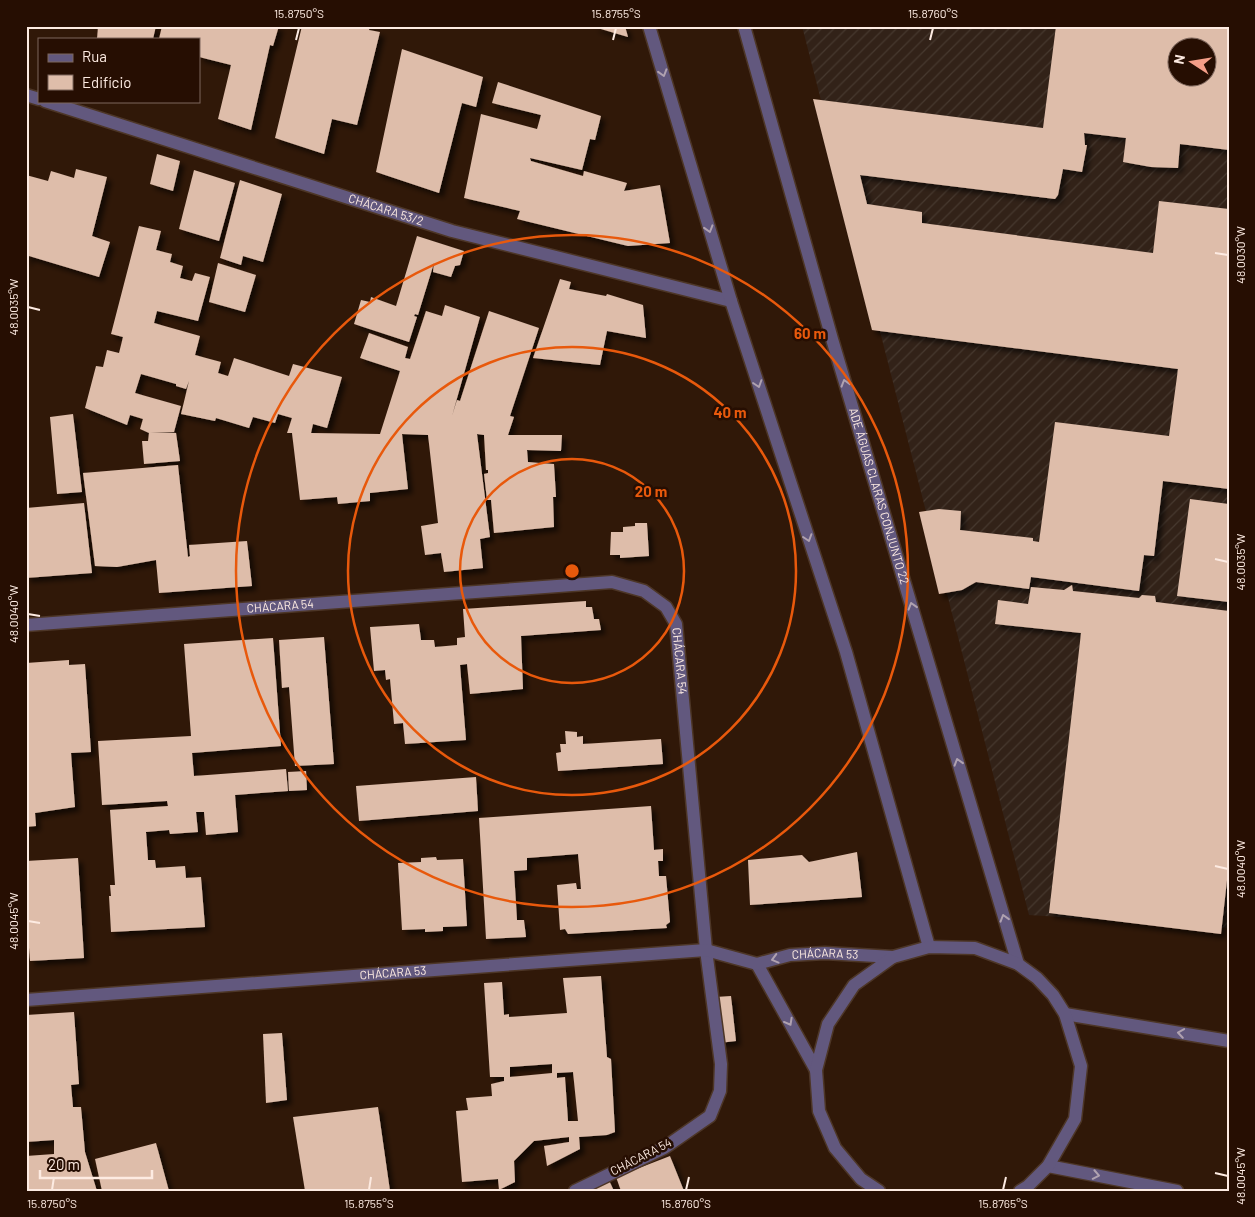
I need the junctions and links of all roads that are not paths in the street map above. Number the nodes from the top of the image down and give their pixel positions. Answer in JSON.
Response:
{"nodes":[{"id":1,"x":649,"y":26,"type":"edge"},
{"id":2,"x":744,"y":26,"type":"edge"},
{"id":3,"x":26,"y":95,"type":"edge"},
{"id":4,"x":38,"y":99,"type":"edge"},
{"id":5,"x":48,"y":102,"type":"edge"},
{"id":6,"x":731,"y":301,"type":"junction"},
{"id":7,"x":26,"y":626,"type":"edge"},
{"id":8,"x":929,"y":947,"type":"junction"},
{"id":9,"x":706,"y":950,"type":"junction"},
{"id":10,"x":893,"y":958,"type":"junction"},
{"id":11,"x":757,"y":964,"type":"junction"},
{"id":12,"x":1018,"y":964,"type":"junction"},
{"id":13,"x":26,"y":1000,"type":"edge"},
{"id":14,"x":1065,"y":1014,"type":"junction"},
{"id":15,"x":1229,"y":1041,"type":"edge"},
{"id":16,"x":816,"y":1070,"type":"junction"},
{"id":17,"x":1048,"y":1166,"type":"junction"},
{"id":18,"x":575,"y":1191,"type":"edge"},
{"id":19,"x":878,"y":1191,"type":"edge"},
{"id":20,"x":1020,"y":1191,"type":"edge"},
{"id":21,"x":1177,"y":1191,"type":"edge"}],
"edges":[{"from":1,"to":6,"type":"street","one_way":true},
{"from":12,"to":2,"type":"street","name":"ADE ÁGUAS CLARAS CONJUNTO 22","one_way":true},
{"from":3,"to":4,"type":"street"},
{"from":5,"to":6,"type":"street","name":"CHÁCARA 53/2"},
{"from":6,"to":8,"type":"street","one_way":true},
{"from":7,"to":9,"type":"street","name":"CHÁCARA 54"},
{"from":8,"to":10,"type":"street"},
{"from":8,"to":12,"type":"street"},
{"from":9,"to":11,"type":"street","name":"CHÁCARA 53"},
{"from":9,"to":13,"type":"street","name":"CHÁCARA 53"},
{"from":9,"to":18,"type":"street","name":"CHÁCARA 54"},
{"from":10,"to":11,"type":"street","name":"CHÁCARA 53","one_way":true},
{"from":10,"to":16,"type":"street"},
{"from":11,"to":16,"type":"street","one_way":true},
{"from":12,"to":14,"type":"street"},
{"from":15,"to":14,"type":"street","one_way":true},
{"from":14,"to":17,"type":"street"},
{"from":16,"to":19,"type":"street"},
{"from":17,"to":20,"type":"street"},
{"from":17,"to":21,"type":"street","one_way":true}]}
